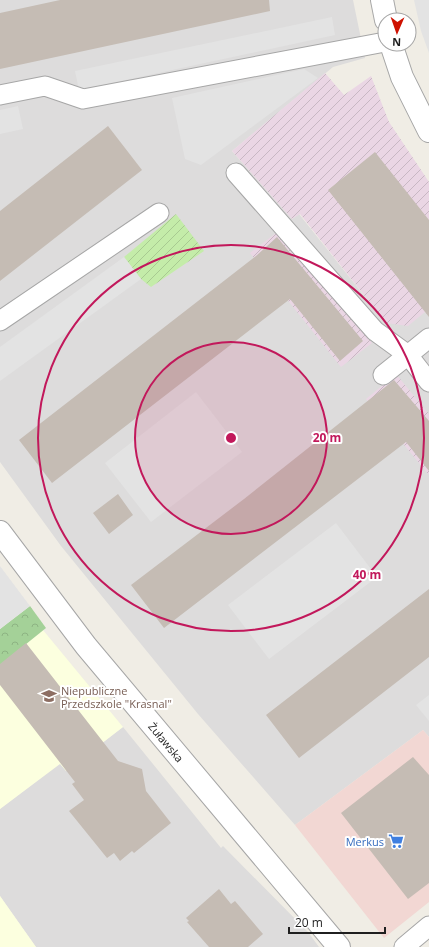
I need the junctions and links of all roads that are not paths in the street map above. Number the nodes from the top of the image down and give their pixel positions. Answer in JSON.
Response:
{"nodes":[{"id":1,"x":382,"y":0,"type":"edge"},
{"id":2,"x":384,"y":12,"type":"edge"},
{"id":3,"x":377,"y":44,"type":"edge"},
{"id":4,"x":394,"y":52,"type":"edge"},
{"id":5,"x":0,"y":95,"type":"edge"},
{"id":6,"x":429,"y":131,"type":"edge"},
{"id":7,"x":236,"y":173,"type":"dead end"},
{"id":8,"x":159,"y":213,"type":"dead end"},
{"id":9,"x":0,"y":321,"type":"edge"},
{"id":10,"x":429,"y":338,"type":"edge"},
{"id":11,"x":408,"y":355,"type":"junction"},
{"id":12,"x":383,"y":375,"type":"dead end"},
{"id":13,"x":429,"y":382,"type":"edge"},
{"id":14,"x":0,"y":532,"type":"edge"},
{"id":15,"x":429,"y":926,"type":"edge"},
{"id":16,"x":340,"y":947,"type":"edge"},
{"id":17,"x":404,"y":947,"type":"edge"}],
"edges":[{"from":1,"to":2,"type":"street"},
{"from":3,"to":5,"type":"lane"},
{"from":4,"to":6,"type":"street"},
{"from":7,"to":11,"type":"lane"},
{"from":8,"to":9,"type":"lane"},
{"from":10,"to":11,"type":"lane"},
{"from":11,"to":12,"type":"lane"},
{"from":11,"to":13,"type":"lane"},
{"from":14,"to":16,"type":"street","name":"Żuławska"},
{"from":15,"to":17,"type":"lane"}]}
